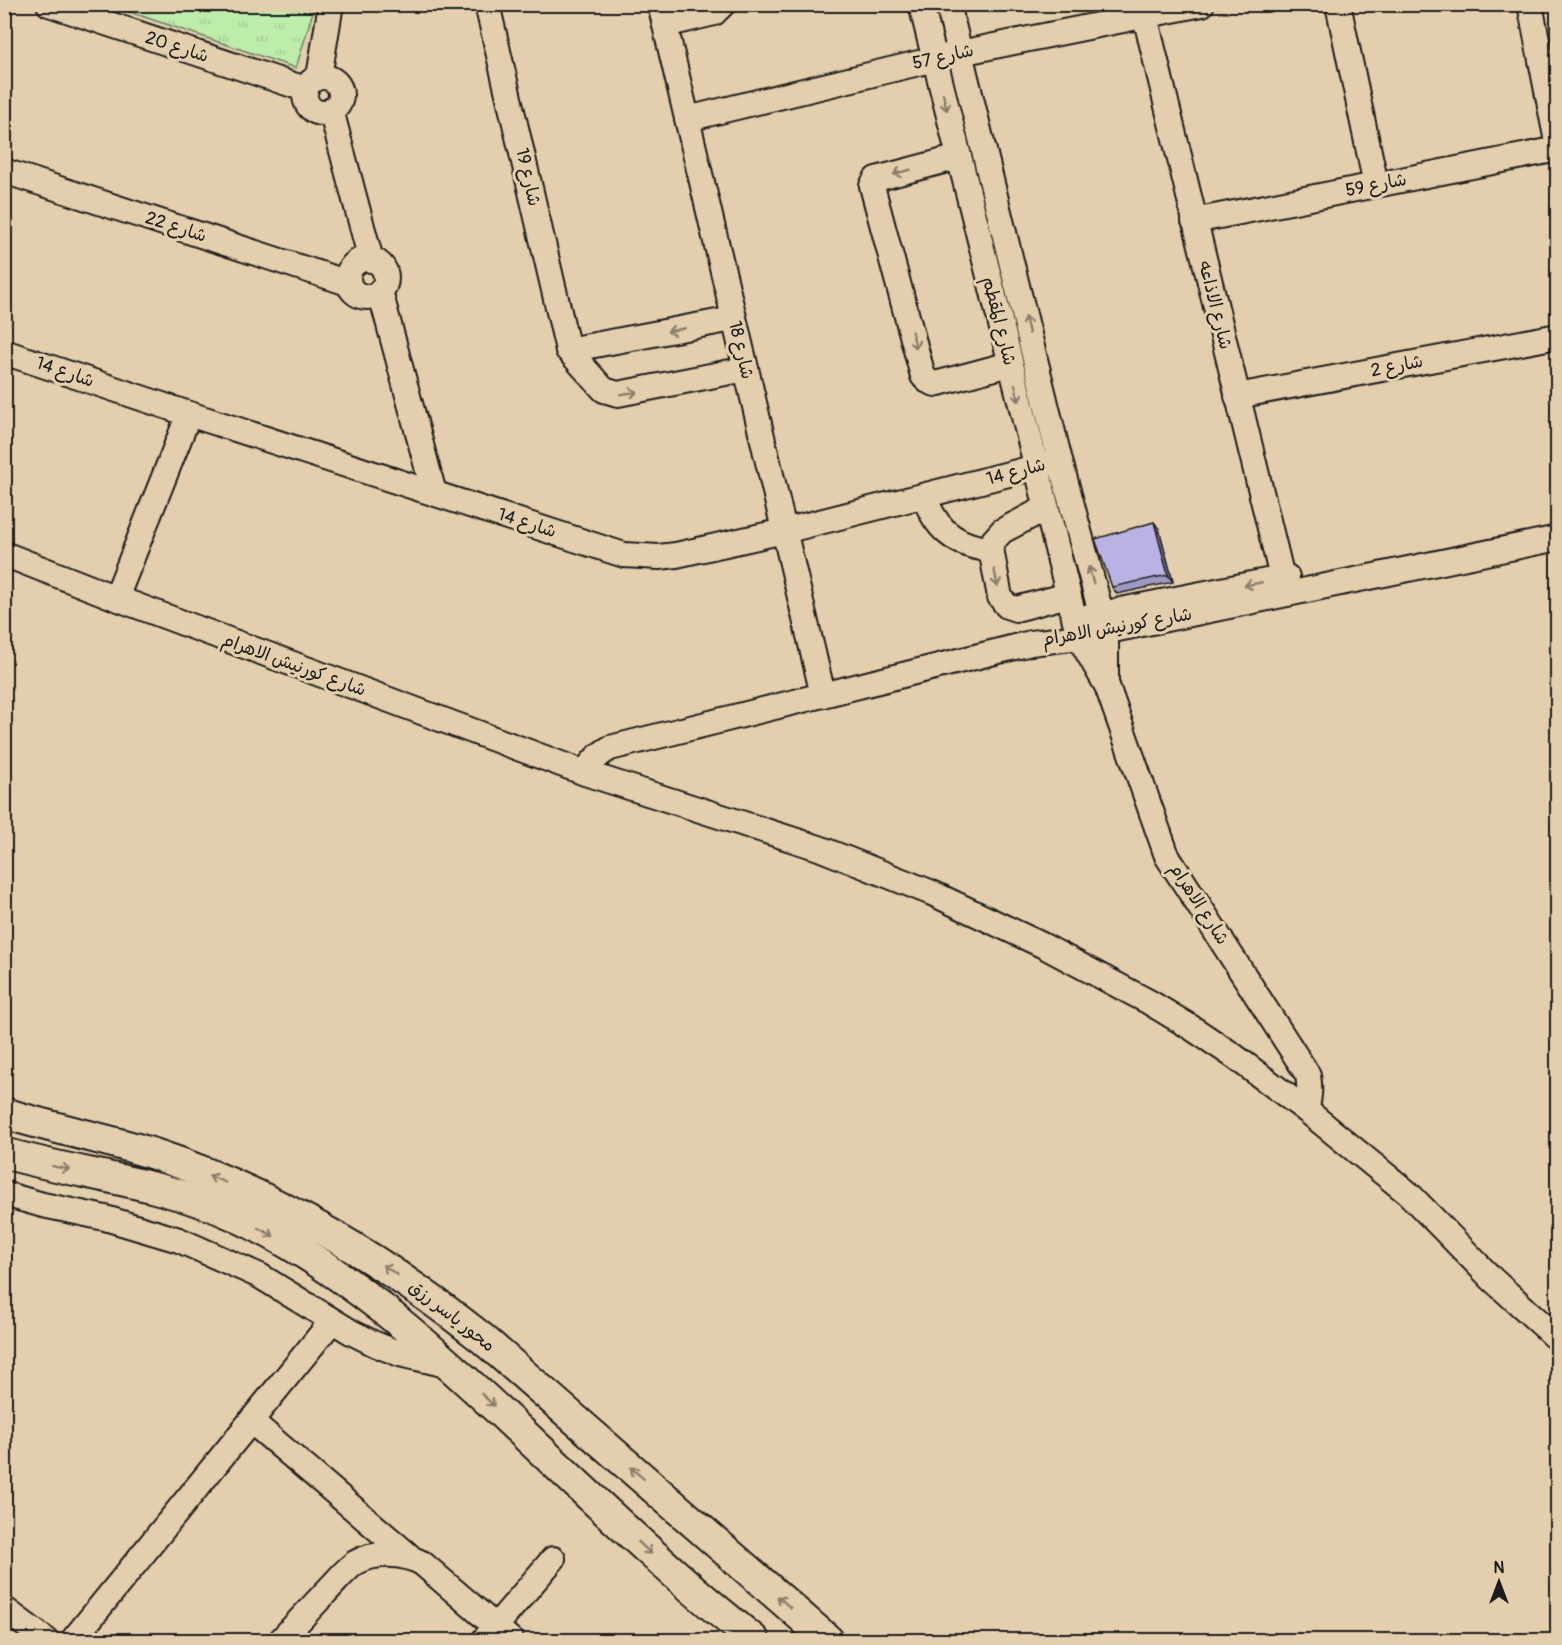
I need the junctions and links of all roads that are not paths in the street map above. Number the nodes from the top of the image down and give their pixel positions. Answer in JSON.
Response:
{"nodes":[{"id":1,"x":49,"y":4,"type":"edge"},
{"id":2,"x":331,"y":4,"type":"edge"},
{"id":3,"x":487,"y":4,"type":"edge"},
{"id":4,"x":723,"y":4,"type":"edge"},
{"id":5,"x":921,"y":4,"type":"edge"},
{"id":6,"x":948,"y":4,"type":"edge"},
{"id":7,"x":1202,"y":4,"type":"edge"},
{"id":8,"x":1338,"y":4,"type":"edge"},
{"id":9,"x":1530,"y":4,"type":"edge"},
{"id":10,"x":662,"y":15,"type":"edge"},
{"id":11,"x":1144,"y":16,"type":"junction"},
{"id":12,"x":960,"y":53,"type":"junction"},
{"id":13,"x":934,"y":59,"type":"junction"},
{"id":14,"x":312,"y":83,"type":"junction"},
{"id":15,"x":687,"y":119,"type":"junction"},
{"id":16,"x":1557,"y":148,"type":"edge"},
{"id":17,"x":959,"y":157,"type":"junction"},
{"id":18,"x":4,"y":171,"type":"edge"},
{"id":19,"x":1376,"y":185,"type":"junction"},
{"id":20,"x":1194,"y":221,"type":"junction"},
{"id":21,"x":371,"y":260,"type":"junction"},
{"id":22,"x":348,"y":283,"type":"junction"},
{"id":23,"x":380,"y":291,"type":"junction"},
{"id":24,"x":733,"y":319,"type":"junction"},
{"id":25,"x":1557,"y":336,"type":"edge"},
{"id":26,"x":568,"y":350,"type":"junction"},
{"id":27,"x":4,"y":352,"type":"edge"},
{"id":28,"x":1010,"y":364,"type":"junction"},
{"id":29,"x":746,"y":369,"type":"junction"},
{"id":30,"x":1237,"y":396,"type":"junction"},
{"id":31,"x":189,"y":414,"type":"junction"},
{"id":32,"x":1060,"y":461,"type":"junction"},
{"id":33,"x":1036,"y":468,"type":"junction"},
{"id":34,"x":434,"y":493,"type":"junction"},
{"id":35,"x":925,"y":496,"type":"junction"},
{"id":36,"x":1046,"y":508,"type":"junction"},
{"id":37,"x":1557,"y":525,"type":"edge"},
{"id":38,"x":784,"y":531,"type":"junction"},
{"id":39,"x":1557,"y":538,"type":"edge"},
{"id":40,"x":991,"y":549,"type":"junction"},
{"id":41,"x":4,"y":554,"type":"edge"},
{"id":42,"x":1283,"y":586,"type":"junction"},
{"id":43,"x":1068,"y":595,"type":"junction"},
{"id":44,"x":116,"y":598,"type":"junction"},
{"id":45,"x":1103,"y":622,"type":"junction"},
{"id":46,"x":1076,"y":629,"type":"junction"},
{"id":47,"x":1107,"y":686,"type":"junction"},
{"id":48,"x":823,"y":695,"type":"junction"},
{"id":49,"x":585,"y":773,"type":"junction"},
{"id":50,"x":1306,"y":1110,"type":"junction"},
{"id":51,"x":4,"y":1113,"type":"edge"},
{"id":52,"x":4,"y":1153,"type":"edge"},
{"id":53,"x":4,"y":1194,"type":"edge"},
{"id":54,"x":332,"y":1321,"type":"junction"},
{"id":55,"x":1557,"y":1339,"type":"edge"},
{"id":56,"x":452,"y":1366,"type":"junction"},
{"id":57,"x":251,"y":1421,"type":"junction"},
{"id":58,"x":408,"y":1555,"type":"junction"},
{"id":59,"x":553,"y":1559,"type":"dead end"},
{"id":60,"x":4,"y":1609,"type":"edge"},
{"id":61,"x":497,"y":1636,"type":"edge"},
{"id":62,"x":46,"y":1641,"type":"edge"},
{"id":63,"x":73,"y":1641,"type":"edge"},
{"id":64,"x":280,"y":1641,"type":"edge"},
{"id":65,"x":754,"y":1641,"type":"edge"},
{"id":66,"x":828,"y":1641,"type":"edge"}],
"edges":[{"from":1,"to":14,"type":"street","name":"شارع 20"},
{"from":2,"to":14,"type":"street"},
{"from":3,"to":26,"type":"street","name":"شارع 19"},
{"from":4,"to":10,"type":"street"},
{"from":5,"to":13,"type":"street","name":"شارع المقطم"},
{"from":6,"to":12,"type":"street","name":"شارع المقطم"},
{"from":7,"to":11,"type":"street","name":"شارع 57"},
{"from":8,"to":19,"type":"street"},
{"from":9,"to":16,"type":"street"},
{"from":10,"to":15,"type":"street","name":"شارع 18"},
{"from":11,"to":12,"type":"street","name":"شارع 57"},
{"from":11,"to":20,"type":"street","name":"شارع الاذاعه"},
{"from":12,"to":13,"type":"street","name":"شارع 57"},
{"from":32,"to":12,"type":"street","name":"شارع المقطم","one_way":true},
{"from":13,"to":15,"type":"street","name":"شارع 57"},
{"from":13,"to":17,"type":"street","name":"شارع المقطم","one_way":true},
{"from":14,"to":21,"type":"street"},
{"from":15,"to":24,"type":"street","name":"شارع 18"},
{"from":16,"to":19,"type":"street","name":"شارع 59"},
{"from":17,"to":28,"type":"street","name":"شارع المقطم"},
{"from":17,"to":28,"type":"street","one_way":true},
{"from":18,"to":22,"type":"street","name":"شارع 22"},
{"from":19,"to":20,"type":"street","name":"شارع 59"},
{"from":20,"to":30,"type":"street","name":"شارع الاذاعه"},
{"from":21,"to":22,"type":"street"},
{"from":21,"to":23,"type":"street"},
{"from":22,"to":23,"type":"street"},
{"from":23,"to":34,"type":"street"},
{"from":24,"to":26,"type":"street","one_way":true},
{"from":24,"to":29,"type":"street","name":"شارع 18"},
{"from":25,"to":30,"type":"street","name":"شارع 2"},
{"from":26,"to":29,"type":"street","name":"شارع 19","one_way":true},
{"from":27,"to":31,"type":"street","name":"شارع 14"},
{"from":28,"to":33,"type":"street","name":"شارع المقطم","one_way":true},
{"from":29,"to":38,"type":"street","name":"شارع 18"},
{"from":30,"to":42,"type":"street","name":"شارع الاذاعه"},
{"from":31,"to":34,"type":"street","name":"شارع 14"},
{"from":31,"to":44,"type":"street"},
{"from":32,"to":33,"type":"street","name":"شارع 14"},
{"from":45,"to":32,"type":"street","name":"شارع المقطم","one_way":true},
{"from":33,"to":35,"type":"street","name":"شارع 14"},
{"from":33,"to":36,"type":"street","name":"شارع المقطم"},
{"from":34,"to":38,"type":"street","name":"شارع 14"},
{"from":35,"to":38,"type":"street","name":"شارع 14"},
{"from":35,"to":40,"type":"street"},
{"from":36,"to":40,"type":"street"},
{"from":36,"to":43,"type":"street","name":"شارع المقطم"},
{"from":37,"to":42,"type":"street","name":"شارع كورنيش الاهرام"},
{"from":38,"to":48,"type":"street","name":"شارع 18"},
{"from":39,"to":42,"type":"street","name":"شارع كورنيش الاهرام"},
{"from":40,"to":43,"type":"street","one_way":true},
{"from":41,"to":44,"type":"street","name":"شارع كورنيش الاهرام"},
{"from":42,"to":45,"type":"street","name":"شارع كورنيش الاهرام"},
{"from":43,"to":46,"type":"street","name":"شارع المقطم"},
{"from":44,"to":49,"type":"street","name":"شارع كورنيش الاهرام"},
{"from":45,"to":46,"type":"street","name":"شارع كورنيش الاهرام"},
{"from":45,"to":47,"type":"street","name":"شارع الاهرام"},
{"from":46,"to":47,"type":"street","name":"شارع الاهرام"},
{"from":46,"to":48,"type":"street","name":"شارع كورنيش الاهرام"},
{"from":47,"to":50,"type":"street","name":"شارع الاهرام"},
{"from":48,"to":49,"type":"street","name":"شارع كورنيش الاهرام"},
{"from":49,"to":50,"type":"street","name":"شارع كورنيش الاهرام"},
{"from":50,"to":55,"type":"street","name":"شارع كورنيش الاهرام"},
{"from":66,"to":51,"type":"main road","name":"محور ياسر رزق","one_way":true},
{"from":52,"to":56,"type":"main road","name":"محور ياسر رزق","one_way":true},
{"from":53,"to":54,"type":"street"},
{"from":54,"to":56,"type":"street"},
{"from":54,"to":57,"type":"street"},
{"from":56,"to":65,"type":"main road","name":"محور ياسر رزق","one_way":true},
{"from":57,"to":58,"type":"street"},
{"from":57,"to":63,"type":"street"},
{"from":58,"to":61,"type":"street"},
{"from":58,"to":64,"type":"street"},
{"from":59,"to":61,"type":"street"},
{"from":60,"to":62,"type":"street"}]}
